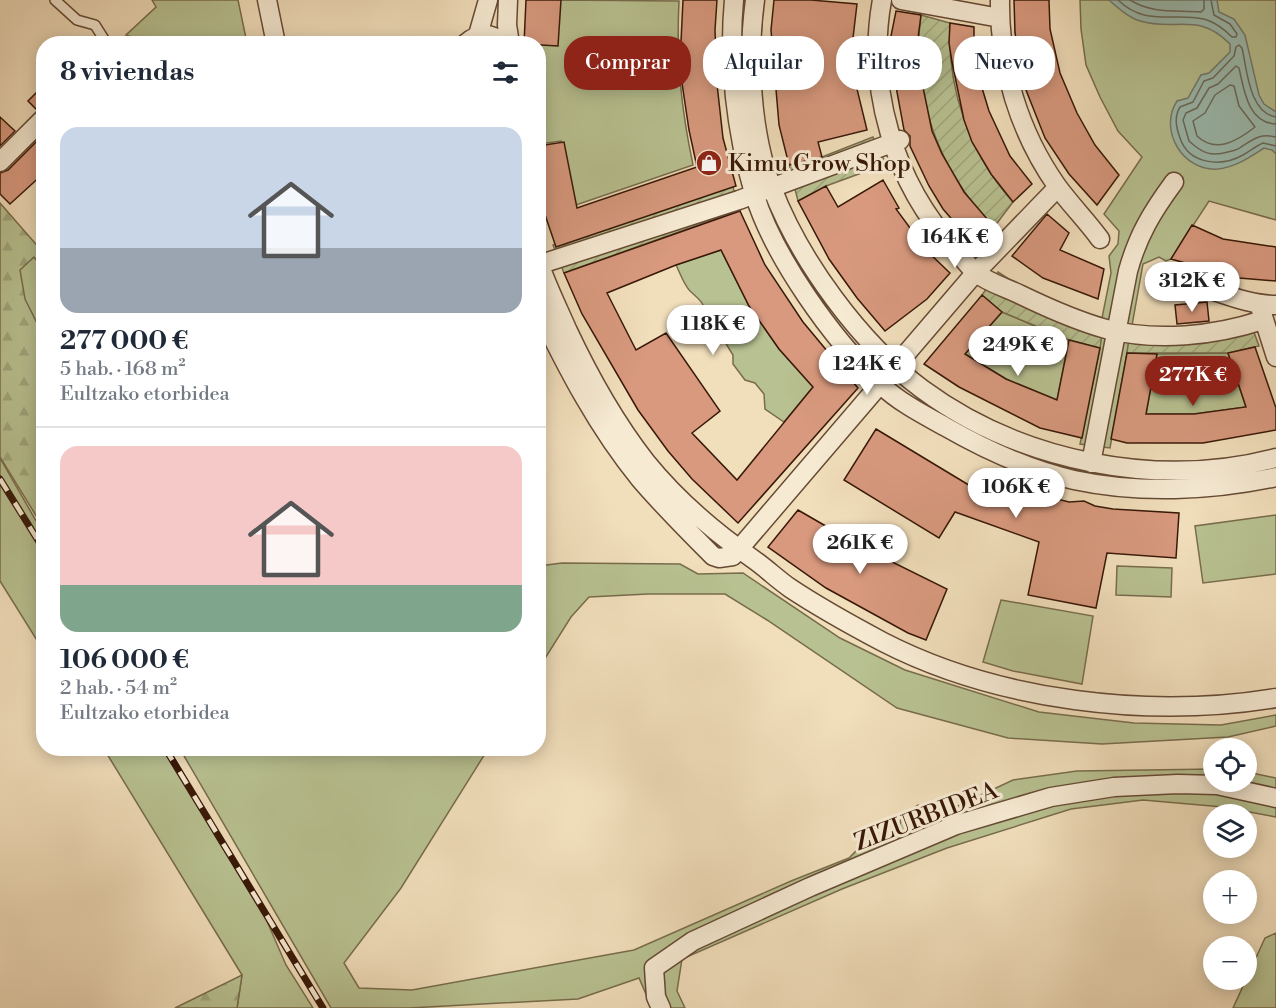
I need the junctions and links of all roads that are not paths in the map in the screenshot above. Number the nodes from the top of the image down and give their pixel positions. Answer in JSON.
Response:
{"nodes":[{"id":1,"x":55,"y":0,"type":"edge"},
{"id":2,"x":267,"y":0,"type":"edge"},
{"id":3,"x":489,"y":0,"type":"edge"},
{"id":4,"x":508,"y":0,"type":"edge"},
{"id":5,"x":734,"y":0,"type":"edge"},
{"id":6,"x":755,"y":0,"type":"edge"},
{"id":7,"x":882,"y":0,"type":"edge"},
{"id":8,"x":901,"y":0,"type":"edge"},
{"id":9,"x":1000,"y":0,"type":"edge"},
{"id":10,"x":1000,"y":18,"type":"junction"},
{"id":11,"x":102,"y":36,"type":"edge"},
{"id":12,"x":274,"y":36,"type":"edge"},
{"id":13,"x":472,"y":36,"type":"edge"},
{"id":14,"x":509,"y":36,"type":"edge"},
{"id":15,"x":36,"y":126,"type":"edge"},
{"id":16,"x":897,"y":142,"type":"junction"},
{"id":17,"x":0,"y":162,"type":"edge"},
{"id":18,"x":1174,"y":182,"type":"dead end"},
{"id":19,"x":1058,"y":187,"type":"junction"},
{"id":20,"x":772,"y":188,"type":"junction"},
{"id":21,"x":754,"y":194,"type":"junction"},
{"id":22,"x":1100,"y":239,"type":"dead end"},
{"id":23,"x":546,"y":261,"type":"edge"},
{"id":24,"x":976,"y":272,"type":"junction"},
{"id":25,"x":1160,"y":278,"type":"dead end"},
{"id":26,"x":546,"y":279,"type":"edge"},
{"id":27,"x":1266,"y":310,"type":"edge"},
{"id":28,"x":546,"y":324,"type":"edge"},
{"id":29,"x":1117,"y":330,"type":"junction"},
{"id":30,"x":1276,"y":357,"type":"edge"},
{"id":31,"x":895,"y":366,"type":"junction"},
{"id":32,"x":880,"y":384,"type":"junction"},
{"id":33,"x":1276,"y":458,"type":"edge"},
{"id":34,"x":1091,"y":463,"type":"junction"},
{"id":35,"x":1276,"y":477,"type":"edge"},
{"id":36,"x":739,"y":551,"type":"junction"},
{"id":37,"x":1276,"y":698,"type":"edge"},
{"id":38,"x":1276,"y":798,"type":"edge"},
{"id":39,"x":661,"y":1008,"type":"edge"}],
"edges":[{"from":1,"to":11,"type":"lane"},
{"from":2,"to":12,"type":"street"},
{"from":3,"to":13,"type":"street"},
{"from":4,"to":14,"type":"street"},
{"from":5,"to":21,"type":"street"},
{"from":6,"to":20,"type":"street"},
{"from":7,"to":16,"type":"street"},
{"from":8,"to":10,"type":"street"},
{"from":9,"to":10,"type":"street"},
{"from":10,"to":19,"type":"street"},
{"from":15,"to":17,"type":"street"},
{"from":16,"to":20,"type":"street"},
{"from":16,"to":24,"type":"street"},
{"from":18,"to":29,"type":"street"},
{"from":19,"to":22,"type":"street"},
{"from":19,"to":24,"type":"street"},
{"from":20,"to":21,"type":"street"},
{"from":20,"to":31,"type":"street"},
{"from":21,"to":23,"type":"street"},
{"from":21,"to":32,"type":"street"},
{"from":24,"to":29,"type":"street"},
{"from":24,"to":31,"type":"street"},
{"from":25,"to":27,"type":"street"},
{"from":26,"to":36,"type":"street"},
{"from":27,"to":29,"type":"street"},
{"from":27,"to":30,"type":"street"},
{"from":28,"to":36,"type":"street"},
{"from":29,"to":34,"type":"street"},
{"from":31,"to":32,"type":"street"},
{"from":31,"to":34,"type":"street"},
{"from":32,"to":35,"type":"street"},
{"from":32,"to":36,"type":"street"},
{"from":33,"to":34,"type":"street"},
{"from":36,"to":37,"type":"street"},
{"from":38,"to":39,"type":"street","name":"ZIZURBIDEA"}]}
